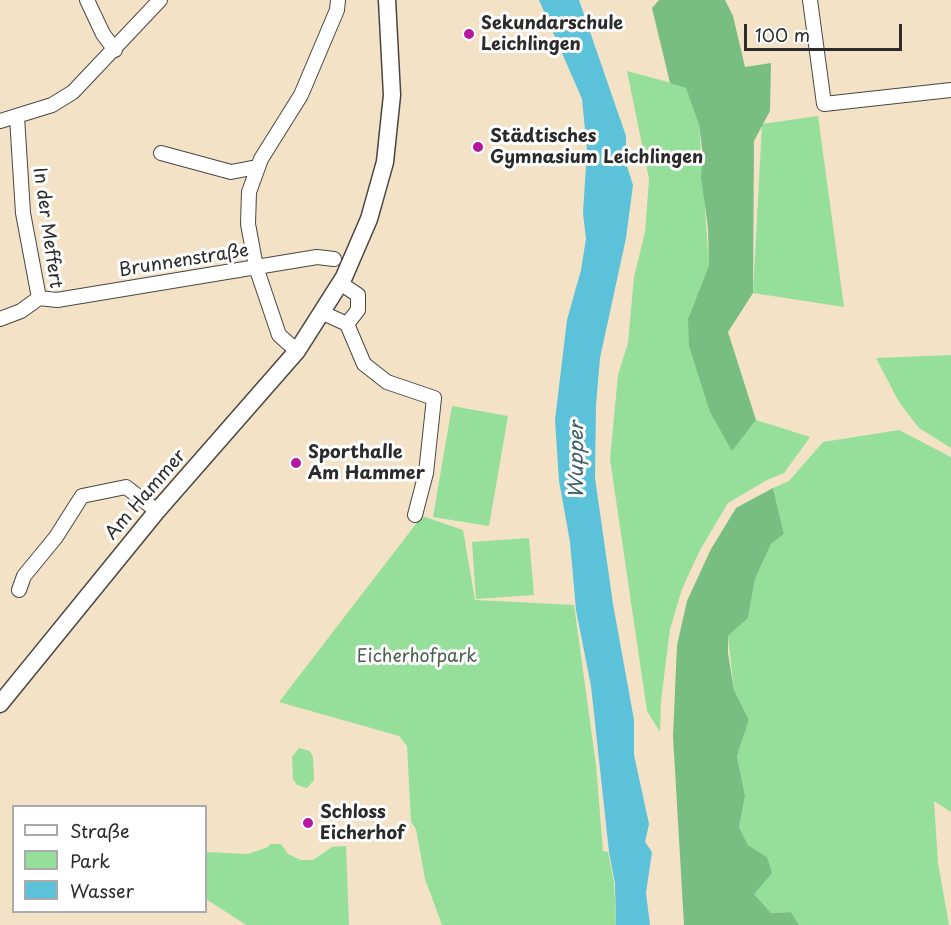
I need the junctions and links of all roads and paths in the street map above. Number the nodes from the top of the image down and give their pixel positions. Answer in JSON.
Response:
{"nodes":[{"id":1,"x":87,"y":0,"type":"edge"},
{"id":2,"x":160,"y":0,"type":"edge"},
{"id":3,"x":338,"y":0,"type":"edge"},
{"id":4,"x":387,"y":0,"type":"edge"},
{"id":5,"x":810,"y":0,"type":"edge"},
{"id":6,"x":115,"y":50,"type":"junction"},
{"id":7,"x":951,"y":90,"type":"edge"},
{"id":8,"x":16,"y":117,"type":"junction"},
{"id":9,"x":0,"y":121,"type":"edge"},
{"id":10,"x":161,"y":153,"type":"dead end"},
{"id":11,"x":257,"y":166,"type":"junction"},
{"id":12,"x":334,"y":259,"type":"dead end"},
{"id":13,"x":256,"y":267,"type":"junction"},
{"id":14,"x":340,"y":283,"type":"junction"},
{"id":15,"x":39,"y":298,"type":"junction"},
{"id":16,"x":323,"y":313,"type":"junction"},
{"id":17,"x":0,"y":319,"type":"edge"},
{"id":18,"x":347,"y":324,"type":"junction"},
{"id":19,"x":297,"y":351,"type":"junction"},
{"id":20,"x":156,"y":511,"type":"junction"},
{"id":21,"x":416,"y":515,"type":"dead end"},
{"id":22,"x":19,"y":590,"type":"dead end"},
{"id":23,"x":0,"y":704,"type":"edge"}],
"edges":[{"from":1,"to":6,"type":"street"},
{"from":2,"to":6,"type":"street"},
{"from":3,"to":11,"type":"street"},
{"from":4,"to":14,"type":"main road","name":"Am Hammer"},
{"from":5,"to":7,"type":"street"},
{"from":6,"to":8,"type":"street"},
{"from":8,"to":9,"type":"street"},
{"from":8,"to":15,"type":"street","name":"In der Meffert"},
{"from":10,"to":11,"type":"street"},
{"from":11,"to":13,"type":"street"},
{"from":12,"to":13,"type":"street","name":"Brunnenstraße"},
{"from":13,"to":15,"type":"street","name":"Brunnenstraße"},
{"from":13,"to":19,"type":"street"},
{"from":14,"to":16,"type":"main road","name":"Am Hammer"},
{"from":14,"to":18,"type":"street"},
{"from":15,"to":17,"type":"street","name":"In der Meffert"},
{"from":16,"to":18,"type":"street"},
{"from":16,"to":19,"type":"main road","name":"Am Hammer"},
{"from":18,"to":21,"type":"street"},
{"from":19,"to":20,"type":"main road","name":"Am Hammer"},
{"from":20,"to":22,"type":"street"},
{"from":20,"to":23,"type":"main road","name":"Am Hammer"}]}
